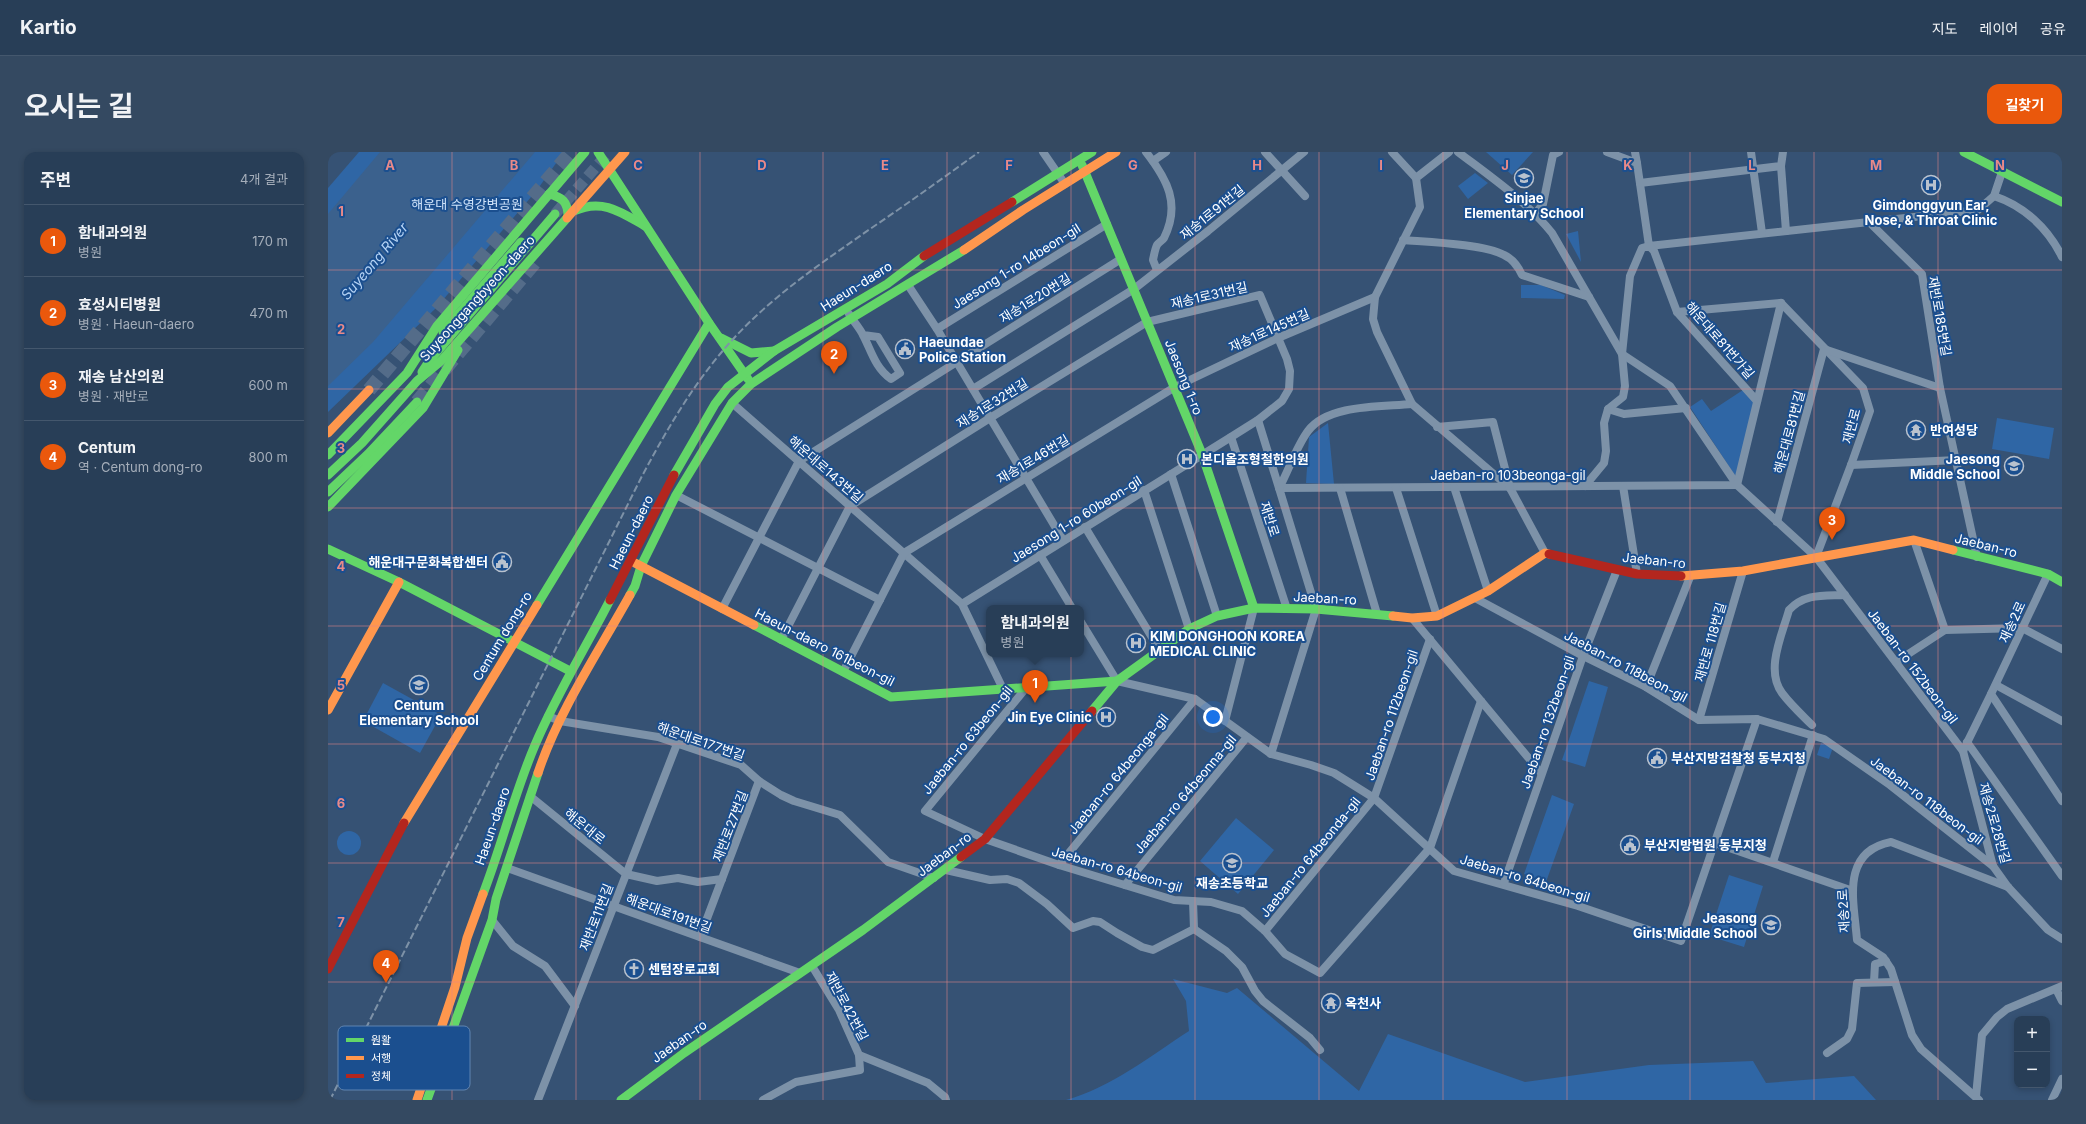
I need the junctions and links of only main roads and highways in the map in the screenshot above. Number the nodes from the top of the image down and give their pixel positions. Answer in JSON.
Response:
{"nodes":[{"id":1,"x":585,"y":152,"type":"edge"},
{"id":2,"x":598,"y":152,"type":"edge"},
{"id":3,"x":625,"y":152,"type":"edge"},
{"id":4,"x":1092,"y":152,"type":"edge"},
{"id":5,"x":1116,"y":152,"type":"edge"},
{"id":6,"x":1964,"y":152,"type":"edge"},
{"id":7,"x":1079,"y":159,"type":"junction"},
{"id":8,"x":610,"y":170,"type":"junction"},
{"id":9,"x":1085,"y":171,"type":"junction"},
{"id":10,"x":549,"y":194,"type":"junction"},
{"id":11,"x":2062,"y":202,"type":"edge"},
{"id":12,"x":569,"y":215,"type":"junction"},
{"id":13,"x":647,"y":227,"type":"junction"},
{"id":14,"x":709,"y":323,"type":"junction"},
{"id":15,"x":470,"y":328,"type":"junction"},
{"id":16,"x":718,"y":336,"type":"junction"},
{"id":17,"x":774,"y":351,"type":"junction"},
{"id":18,"x":407,"y":373,"type":"junction"},
{"id":19,"x":744,"y":373,"type":"junction"},
{"id":20,"x":417,"y":381,"type":"junction"},
{"id":21,"x":751,"y":384,"type":"junction"},
{"id":22,"x":370,"y":390,"type":"tunnel mouth"},
{"id":23,"x":417,"y":402,"type":"tunnel mouth"},
{"id":24,"x":328,"y":433,"type":"edge"},
{"id":25,"x":328,"y":455,"type":"edge"},
{"id":26,"x":328,"y":475,"type":"edge"},
{"id":27,"x":328,"y":492,"type":"edge"},
{"id":28,"x":328,"y":507,"type":"edge"},
{"id":29,"x":328,"y":549,"type":"edge"},
{"id":30,"x":630,"y":561,"type":"junction"},
{"id":31,"x":641,"y":566,"type":"junction"},
{"id":32,"x":399,"y":582,"type":"junction"},
{"id":33,"x":2062,"y":582,"type":"edge"},
{"id":34,"x":1254,"y":608,"type":"junction"},
{"id":35,"x":513,"y":643,"type":"junction"},
{"id":36,"x":570,"y":671,"type":"junction"},
{"id":37,"x":1117,"y":681,"type":"junction"},
{"id":38,"x":328,"y":710,"type":"edge"},
{"id":39,"x":328,"y":969,"type":"edge"},
{"id":40,"x":442,"y":1026,"type":"edge"},
{"id":41,"x":454,"y":1026,"type":"edge"},
{"id":42,"x":420,"y":1090,"type":"edge"},
{"id":43,"x":417,"y":1100,"type":"edge"},
{"id":44,"x":621,"y":1100,"type":"edge"}],
"edges":[{"from":1,"to":10,"type":"main road","name":"Suyeonggangbyeon-daero"},
{"from":2,"to":8,"type":"main road"},
{"from":3,"to":8,"type":"main road","name":"Suyeonggangbyeon-daero"},
{"from":4,"to":7,"type":"main road","name":"Haeun-daero"},
{"from":5,"to":9,"type":"main road","name":"Haeun-daero"},
{"from":6,"to":11,"type":"main road"},
{"from":7,"to":9,"type":"main road","name":"Jaesong 1-ro"},
{"from":7,"to":17,"type":"main road","name":"Haeun-daero"},
{"from":8,"to":12,"type":"main road","name":"Suyeonggangbyeon-daero"},
{"from":8,"to":13,"type":"main road"},
{"from":9,"to":21,"type":"main road","name":"Haeun-daero"},
{"from":9,"to":34,"type":"main road","name":"Jaesong 1-ro"},
{"from":10,"to":12,"type":"main road"},
{"from":10,"to":18,"type":"main road","name":"Suyeonggangbyeon-daero"},
{"from":12,"to":13,"type":"main road"},
{"from":12,"to":15,"type":"main road","name":"Suyeonggangbyeon-daero"},
{"from":13,"to":14,"type":"main road"},
{"from":14,"to":16,"type":"main road"},
{"from":14,"to":35,"type":"main road","name":"Centum dong-ro"},
{"from":15,"to":20,"type":"main road","name":"Suyeonggangbyeon-daero"},
{"from":15,"to":28,"type":"main road"},
{"from":16,"to":17,"type":"main road"},
{"from":16,"to":19,"type":"main road"},
{"from":17,"to":19,"type":"main road","name":"Haeun-daero"},
{"from":18,"to":20,"type":"main road"},
{"from":18,"to":25,"type":"main road","name":"Suyeonggangbyeon-daero"},
{"from":19,"to":21,"type":"main road"},
{"from":19,"to":30,"type":"main road","name":"Haeun-daero"},
{"from":20,"to":26,"type":"main road","name":"Suyeonggangbyeon-daero"},
{"from":21,"to":31,"type":"main road","name":"Haeun-daero"},
{"from":22,"to":24,"type":"main road"},
{"from":23,"to":27,"type":"main road"},
{"from":29,"to":32,"type":"main road"},
{"from":30,"to":31,"type":"main road","name":"Haeun-daero 161beon-gil"},
{"from":30,"to":36,"type":"main road","name":"Haeun-daero"},
{"from":31,"to":37,"type":"main road","name":"Haeun-daero 161beon-gil"},
{"from":31,"to":41,"type":"main road","name":"Haeun-daero"},
{"from":32,"to":35,"type":"main road"},
{"from":32,"to":38,"type":"main road"},
{"from":33,"to":34,"type":"main road","name":"Jaeban-ro"},
{"from":34,"to":37,"type":"main road","name":"Jaeban-ro"},
{"from":35,"to":36,"type":"main road"},
{"from":35,"to":39,"type":"main road","name":"Centum dong-ro"},
{"from":36,"to":40,"type":"main road","name":"Haeun-daero"},
{"from":37,"to":44,"type":"main road","name":"Jaeban-ro"},
{"from":42,"to":43,"type":"main road","name":"Haeun-daero"}]}
